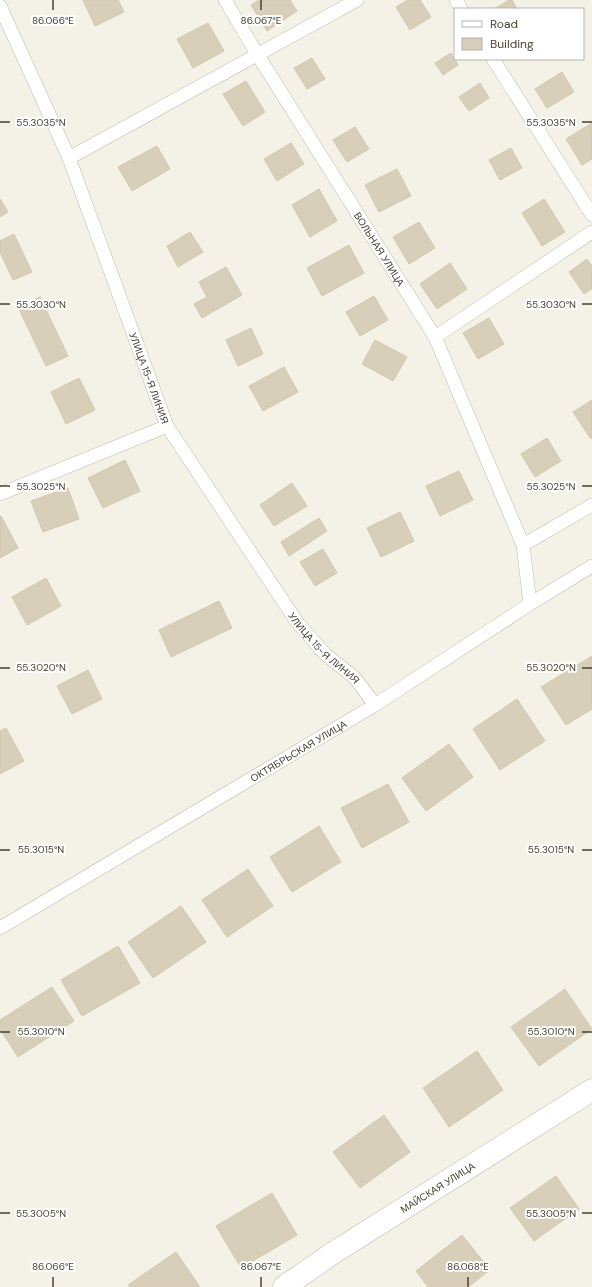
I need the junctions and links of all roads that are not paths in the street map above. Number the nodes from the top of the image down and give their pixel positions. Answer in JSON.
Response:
{"nodes":[{"id":1,"x":225,"y":0,"type":"edge"},
{"id":2,"x":357,"y":0,"type":"edge"},
{"id":3,"x":0,"y":6,"type":"edge"},
{"id":4,"x":257,"y":54,"type":"junction"},
{"id":5,"x":494,"y":60,"type":"edge"},
{"id":6,"x":69,"y":158,"type":"junction"},
{"id":7,"x":592,"y":215,"type":"edge"},
{"id":8,"x":592,"y":232,"type":"edge"},
{"id":9,"x":435,"y":337,"type":"junction"},
{"id":10,"x":167,"y":426,"type":"junction"},
{"id":11,"x":0,"y":494,"type":"edge"},
{"id":12,"x":592,"y":506,"type":"edge"},
{"id":13,"x":522,"y":545,"type":"junction"},
{"id":14,"x":592,"y":566,"type":"edge"},
{"id":15,"x":530,"y":604,"type":"junction"},
{"id":16,"x":375,"y":705,"type":"junction"},
{"id":17,"x":0,"y":928,"type":"edge"},
{"id":18,"x":592,"y":1090,"type":"edge"},
{"id":19,"x":284,"y":1287,"type":"edge"}],
"edges":[{"from":1,"to":4,"type":"lane","name":"ВОЛЬНАЯ УЛИЦА"},
{"from":2,"to":4,"type":"lane"},
{"from":3,"to":6,"type":"lane","name":"УЛИЦА 15-Я ЛИНИЯ"},
{"from":4,"to":6,"type":"lane"},
{"from":4,"to":9,"type":"lane","name":"ВОЛЬНАЯ УЛИЦА"},
{"from":5,"to":7,"type":"lane"},
{"from":6,"to":10,"type":"lane","name":"УЛИЦА 15-Я ЛИНИЯ"},
{"from":8,"to":9,"type":"lane"},
{"from":9,"to":13,"type":"lane","name":"ВОЛЬНАЯ УЛИЦА"},
{"from":10,"to":11,"type":"lane"},
{"from":10,"to":16,"type":"lane","name":"УЛИЦА 15-Я ЛИНИЯ"},
{"from":12,"to":13,"type":"lane"},
{"from":13,"to":15,"type":"lane","name":"ВОЛЬНАЯ УЛИЦА"},
{"from":14,"to":15,"type":"lane","name":"ОКТЯБРЬСКАЯ УЛИЦА"},
{"from":15,"to":16,"type":"lane","name":"ОКТЯБРЬСКАЯ УЛИЦА"},
{"from":16,"to":17,"type":"lane","name":"ОКТЯБРЬСКАЯ УЛИЦА"},
{"from":18,"to":19,"type":"street","name":"МАЙСКАЯ УЛИЦА"}]}
